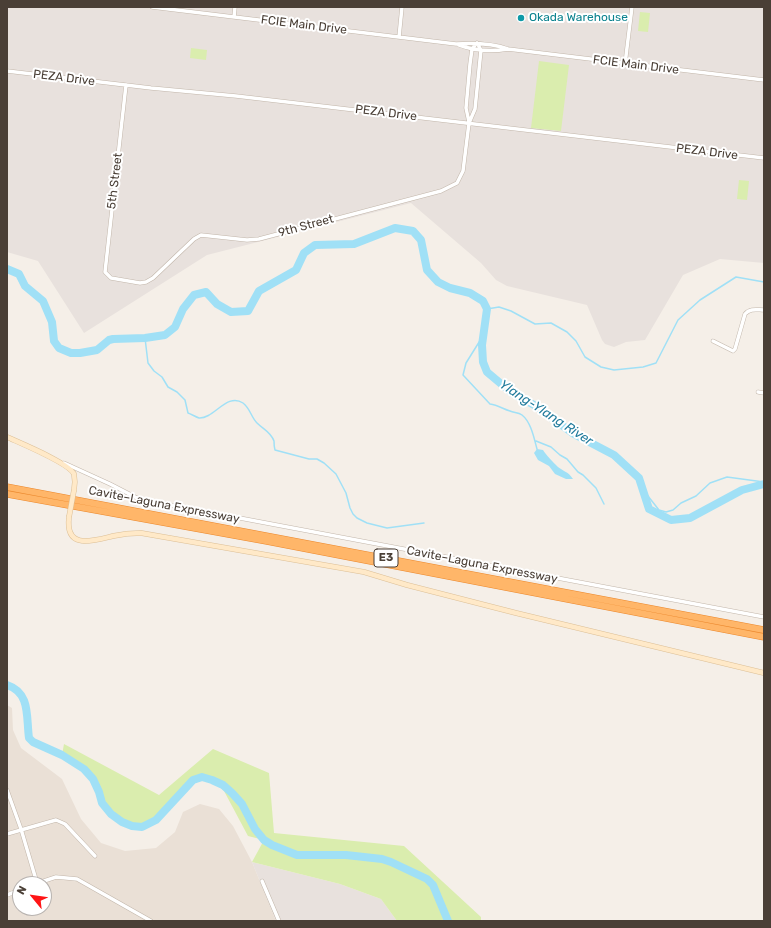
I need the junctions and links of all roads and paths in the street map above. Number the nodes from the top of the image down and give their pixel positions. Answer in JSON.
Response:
{"nodes":[{"id":1,"x":152,"y":7,"type":"edge"},
{"id":2,"x":235,"y":7,"type":"edge"},
{"id":3,"x":402,"y":7,"type":"edge"},
{"id":4,"x":632,"y":7,"type":"edge"},
{"id":5,"x":234,"y":17,"type":"junction"},
{"id":6,"x":399,"y":37,"type":"junction"},
{"id":7,"x":477,"y":43,"type":"junction"},
{"id":8,"x":456,"y":44,"type":"junction"},
{"id":9,"x":472,"y":49,"type":"junction"},
{"id":10,"x":508,"y":49,"type":"junction"},
{"id":11,"x":482,"y":50,"type":"junction"},
{"id":12,"x":625,"y":64,"type":"junction"},
{"id":13,"x":7,"y":71,"type":"edge"},
{"id":14,"x":764,"y":80,"type":"edge"},
{"id":15,"x":126,"y":85,"type":"junction"},
{"id":16,"x":469,"y":123,"type":"junction"},
{"id":17,"x":764,"y":158,"type":"edge"},
{"id":18,"x":107,"y":276,"type":"joint"},
{"id":19,"x":764,"y":310,"type":"edge"},
{"id":20,"x":713,"y":341,"type":"dead end"},
{"id":21,"x":758,"y":392,"type":"dead end"},
{"id":22,"x":764,"y":393,"type":"edge"},
{"id":23,"x":7,"y":437,"type":"edge"},
{"id":24,"x":52,"y":458,"type":"junction"},
{"id":25,"x":7,"y":487,"type":"edge"},
{"id":26,"x":7,"y":494,"type":"edge"},
{"id":27,"x":764,"y":617,"type":"edge"},
{"id":28,"x":764,"y":630,"type":"edge"},
{"id":29,"x":764,"y":637,"type":"edge"},
{"id":30,"x":764,"y":673,"type":"edge"},
{"id":31,"x":7,"y":790,"type":"edge"},
{"id":32,"x":9,"y":801,"type":"edge"},
{"id":33,"x":21,"y":829,"type":"junction"},
{"id":34,"x":7,"y":834,"type":"edge"},
{"id":35,"x":95,"y":856,"type":"dead end"},
{"id":36,"x":34,"y":876,"type":"edge"},
{"id":37,"x":52,"y":878,"type":"edge"},
{"id":38,"x":262,"y":881,"type":"dead end"},
{"id":39,"x":151,"y":921,"type":"edge"},
{"id":40,"x":279,"y":921,"type":"edge"}],
"edges":[{"from":1,"to":5,"type":"street","name":"FCIE Main Drive"},
{"from":2,"to":5,"type":"street"},
{"from":3,"to":6,"type":"street"},
{"from":4,"to":12,"type":"street"},
{"from":5,"to":6,"type":"street","name":"FCIE Main Drive"},
{"from":6,"to":8,"type":"street","name":"FCIE Main Drive"},
{"from":7,"to":8,"type":"street","name":"FCIE Main Drive"},
{"from":7,"to":9,"type":"street"},
{"from":7,"to":10,"type":"street","name":"FCIE Main Drive"},
{"from":7,"to":11,"type":"street"},
{"from":8,"to":9,"type":"street","name":"FCIE Main Drive"},
{"from":9,"to":11,"type":"street","name":"FCIE Main Drive"},
{"from":9,"to":16,"type":"street","name":"9th Street"},
{"from":10,"to":11,"type":"street","name":"FCIE Main Drive"},
{"from":10,"to":12,"type":"street","name":"FCIE Main Drive"},
{"from":11,"to":16,"type":"street","name":"9th Street"},
{"from":12,"to":14,"type":"street","name":"FCIE Main Drive"},
{"from":13,"to":15,"type":"street","name":"PEZA Drive"},
{"from":15,"to":16,"type":"street","name":"PEZA Drive"},
{"from":15,"to":18,"type":"street","name":"5th Street"},
{"from":16,"to":17,"type":"street","name":"PEZA Drive"},
{"from":16,"to":18,"type":"street","name":"9th Street"},
{"from":19,"to":20,"type":"street"},
{"from":21,"to":22,"type":"street"},
{"from":23,"to":24,"type":"street"},
{"from":24,"to":27,"type":"street"},
{"from":24,"to":30,"type":"street","bridge":true},
{"from":25,"to":28,"type":"highway","name":"Cavite–Laguna Expressway","number":"E3"},
{"from":26,"to":29,"type":"highway","name":"Cavite–Laguna Expressway","number":"E3"},
{"from":31,"to":32,"type":"street"},
{"from":32,"to":33,"type":"street"},
{"from":33,"to":34,"type":"street"},
{"from":33,"to":35,"type":"street"},
{"from":33,"to":36,"type":"street"},
{"from":37,"to":39,"type":"street"},
{"from":38,"to":40,"type":"street"}]}
